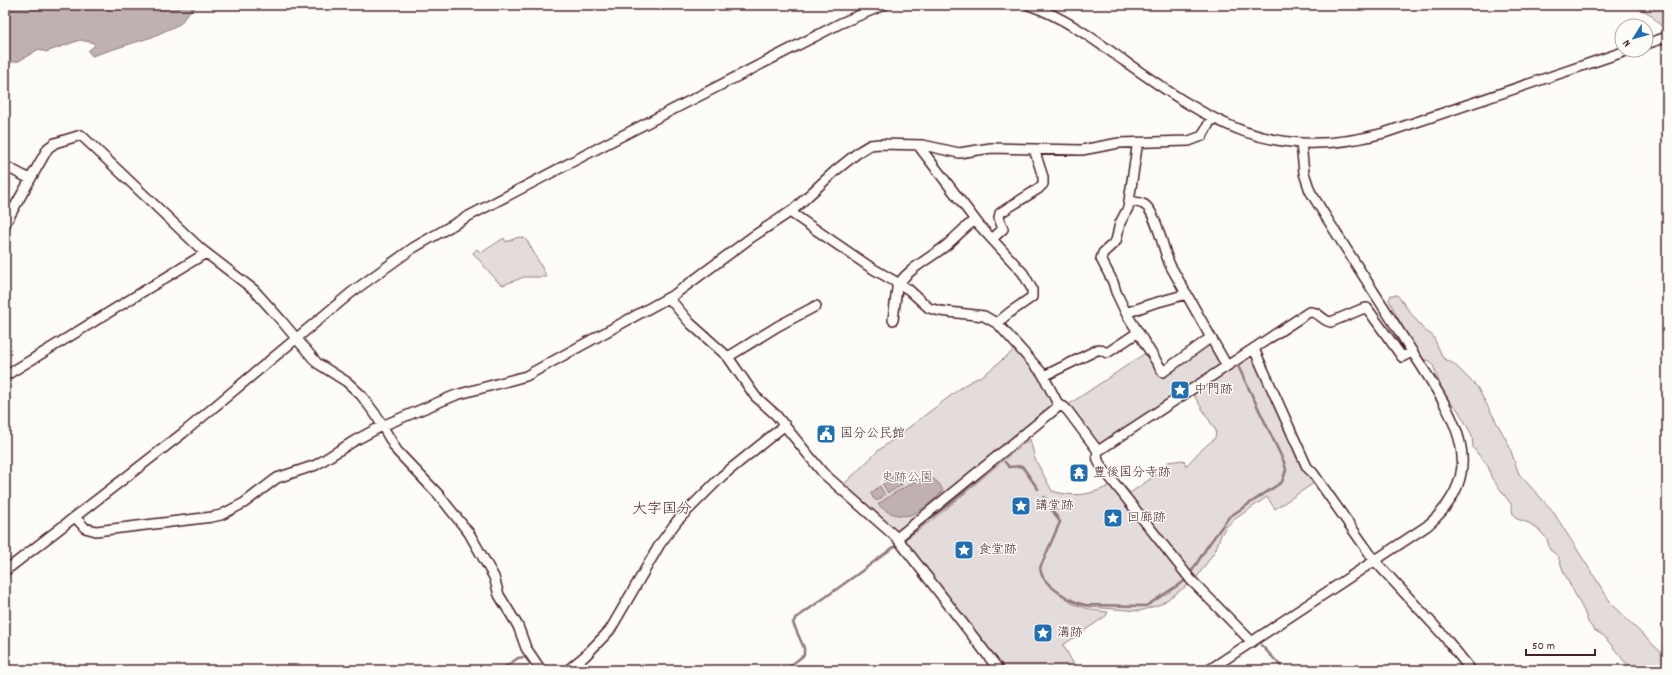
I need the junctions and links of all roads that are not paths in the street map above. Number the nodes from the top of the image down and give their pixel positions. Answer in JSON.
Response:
{"nodes":[{"id":1,"x":884,"y":5,"type":"edge"},
{"id":2,"x":1029,"y":5,"type":"edge"},
{"id":3,"x":1667,"y":37,"type":"edge"},
{"id":4,"x":1654,"y":41,"type":"edge"},
{"id":5,"x":1614,"y":55,"type":"edge"},
{"id":6,"x":1212,"y":118,"type":"junction"},
{"id":7,"x":1301,"y":143,"type":"junction"},
{"id":8,"x":918,"y":145,"type":"junction"},
{"id":9,"x":1137,"y":147,"type":"dead end"},
{"id":10,"x":1034,"y":149,"type":"junction"},
{"id":11,"x":5,"y":166,"type":"edge"},
{"id":12,"x":30,"y":179,"type":"junction"},
{"id":13,"x":1129,"y":201,"type":"junction"},
{"id":14,"x":790,"y":212,"type":"junction"},
{"id":15,"x":975,"y":220,"type":"junction"},
{"id":16,"x":5,"y":224,"type":"edge"},
{"id":17,"x":992,"y":239,"type":"junction"},
{"id":18,"x":206,"y":253,"type":"junction"},
{"id":19,"x":899,"y":283,"type":"junction"},
{"id":20,"x":1187,"y":294,"type":"junction"},
{"id":21,"x":669,"y":298,"type":"junction"},
{"id":22,"x":816,"y":306,"type":"dead end"},
{"id":23,"x":1126,"y":313,"type":"junction"},
{"id":24,"x":893,"y":320,"type":"dead end"},
{"id":25,"x":997,"y":323,"type":"junction"},
{"id":26,"x":1137,"y":333,"type":"junction"},
{"id":27,"x":296,"y":338,"type":"junction"},
{"id":28,"x":1210,"y":338,"type":"junction"},
{"id":29,"x":1254,"y":349,"type":"junction"},
{"id":30,"x":1412,"y":352,"type":"junction"},
{"id":31,"x":728,"y":357,"type":"junction"},
{"id":32,"x":1227,"y":366,"type":"junction"},
{"id":33,"x":5,"y":376,"type":"edge"},
{"id":34,"x":1044,"y":376,"type":"junction"},
{"id":35,"x":1059,"y":406,"type":"junction"},
{"id":36,"x":785,"y":425,"type":"junction"},
{"id":37,"x":382,"y":426,"type":"junction"},
{"id":38,"x":1098,"y":451,"type":"junction"},
{"id":39,"x":75,"y":517,"type":"junction"},
{"id":40,"x":897,"y":538,"type":"junction"},
{"id":41,"x":1375,"y":561,"type":"junction"},
{"id":42,"x":5,"y":571,"type":"edge"},
{"id":43,"x":1252,"y":642,"type":"junction"},
{"id":44,"x":541,"y":670,"type":"edge"},
{"id":45,"x":568,"y":670,"type":"edge"},
{"id":46,"x":999,"y":670,"type":"edge"},
{"id":47,"x":1209,"y":670,"type":"edge"},
{"id":48,"x":1471,"y":670,"type":"edge"}],
"edges":[{"from":1,"to":27,"type":"street"},
{"from":2,"to":6,"type":"street"},
{"from":3,"to":4,"type":"street"},
{"from":5,"to":7,"type":"street"},
{"from":6,"to":7,"type":"street"},
{"from":6,"to":10,"type":"street"},
{"from":7,"to":30,"type":"street"},
{"from":8,"to":10,"type":"street"},
{"from":8,"to":14,"type":"street"},
{"from":8,"to":15,"type":"street"},
{"from":9,"to":13,"type":"street"},
{"from":10,"to":17,"type":"street"},
{"from":11,"to":12,"type":"street"},
{"from":12,"to":16,"type":"street"},
{"from":12,"to":18,"type":"street"},
{"from":13,"to":20,"type":"street"},
{"from":13,"to":23,"type":"street"},
{"from":14,"to":19,"type":"street"},
{"from":14,"to":21,"type":"street"},
{"from":15,"to":17,"type":"street"},
{"from":15,"to":19,"type":"street"},
{"from":17,"to":25,"type":"street"},
{"from":18,"to":27,"type":"street"},
{"from":18,"to":33,"type":"street"},
{"from":19,"to":24,"type":"street"},
{"from":19,"to":25,"type":"street"},
{"from":20,"to":23,"type":"street"},
{"from":20,"to":28,"type":"street"},
{"from":21,"to":31,"type":"street"},
{"from":21,"to":37,"type":"street"},
{"from":22,"to":31,"type":"street"},
{"from":23,"to":26,"type":"street"},
{"from":25,"to":34,"type":"street"},
{"from":26,"to":28,"type":"street"},
{"from":26,"to":34,"type":"street"},
{"from":27,"to":37,"type":"street"},
{"from":27,"to":39,"type":"street"},
{"from":28,"to":32,"type":"street"},
{"from":29,"to":30,"type":"street"},
{"from":29,"to":32,"type":"street"},
{"from":29,"to":41,"type":"street"},
{"from":30,"to":41,"type":"street"},
{"from":31,"to":36,"type":"street"},
{"from":32,"to":38,"type":"street"},
{"from":34,"to":35,"type":"street"},
{"from":35,"to":38,"type":"street"},
{"from":35,"to":40,"type":"street"},
{"from":36,"to":40,"type":"street"},
{"from":36,"to":45,"type":"street"},
{"from":37,"to":39,"type":"street"},
{"from":37,"to":44,"type":"street"},
{"from":38,"to":43,"type":"street"},
{"from":39,"to":42,"type":"street"},
{"from":40,"to":46,"type":"street"},
{"from":41,"to":43,"type":"street"},
{"from":41,"to":48,"type":"street"},
{"from":43,"to":47,"type":"street"}]}
